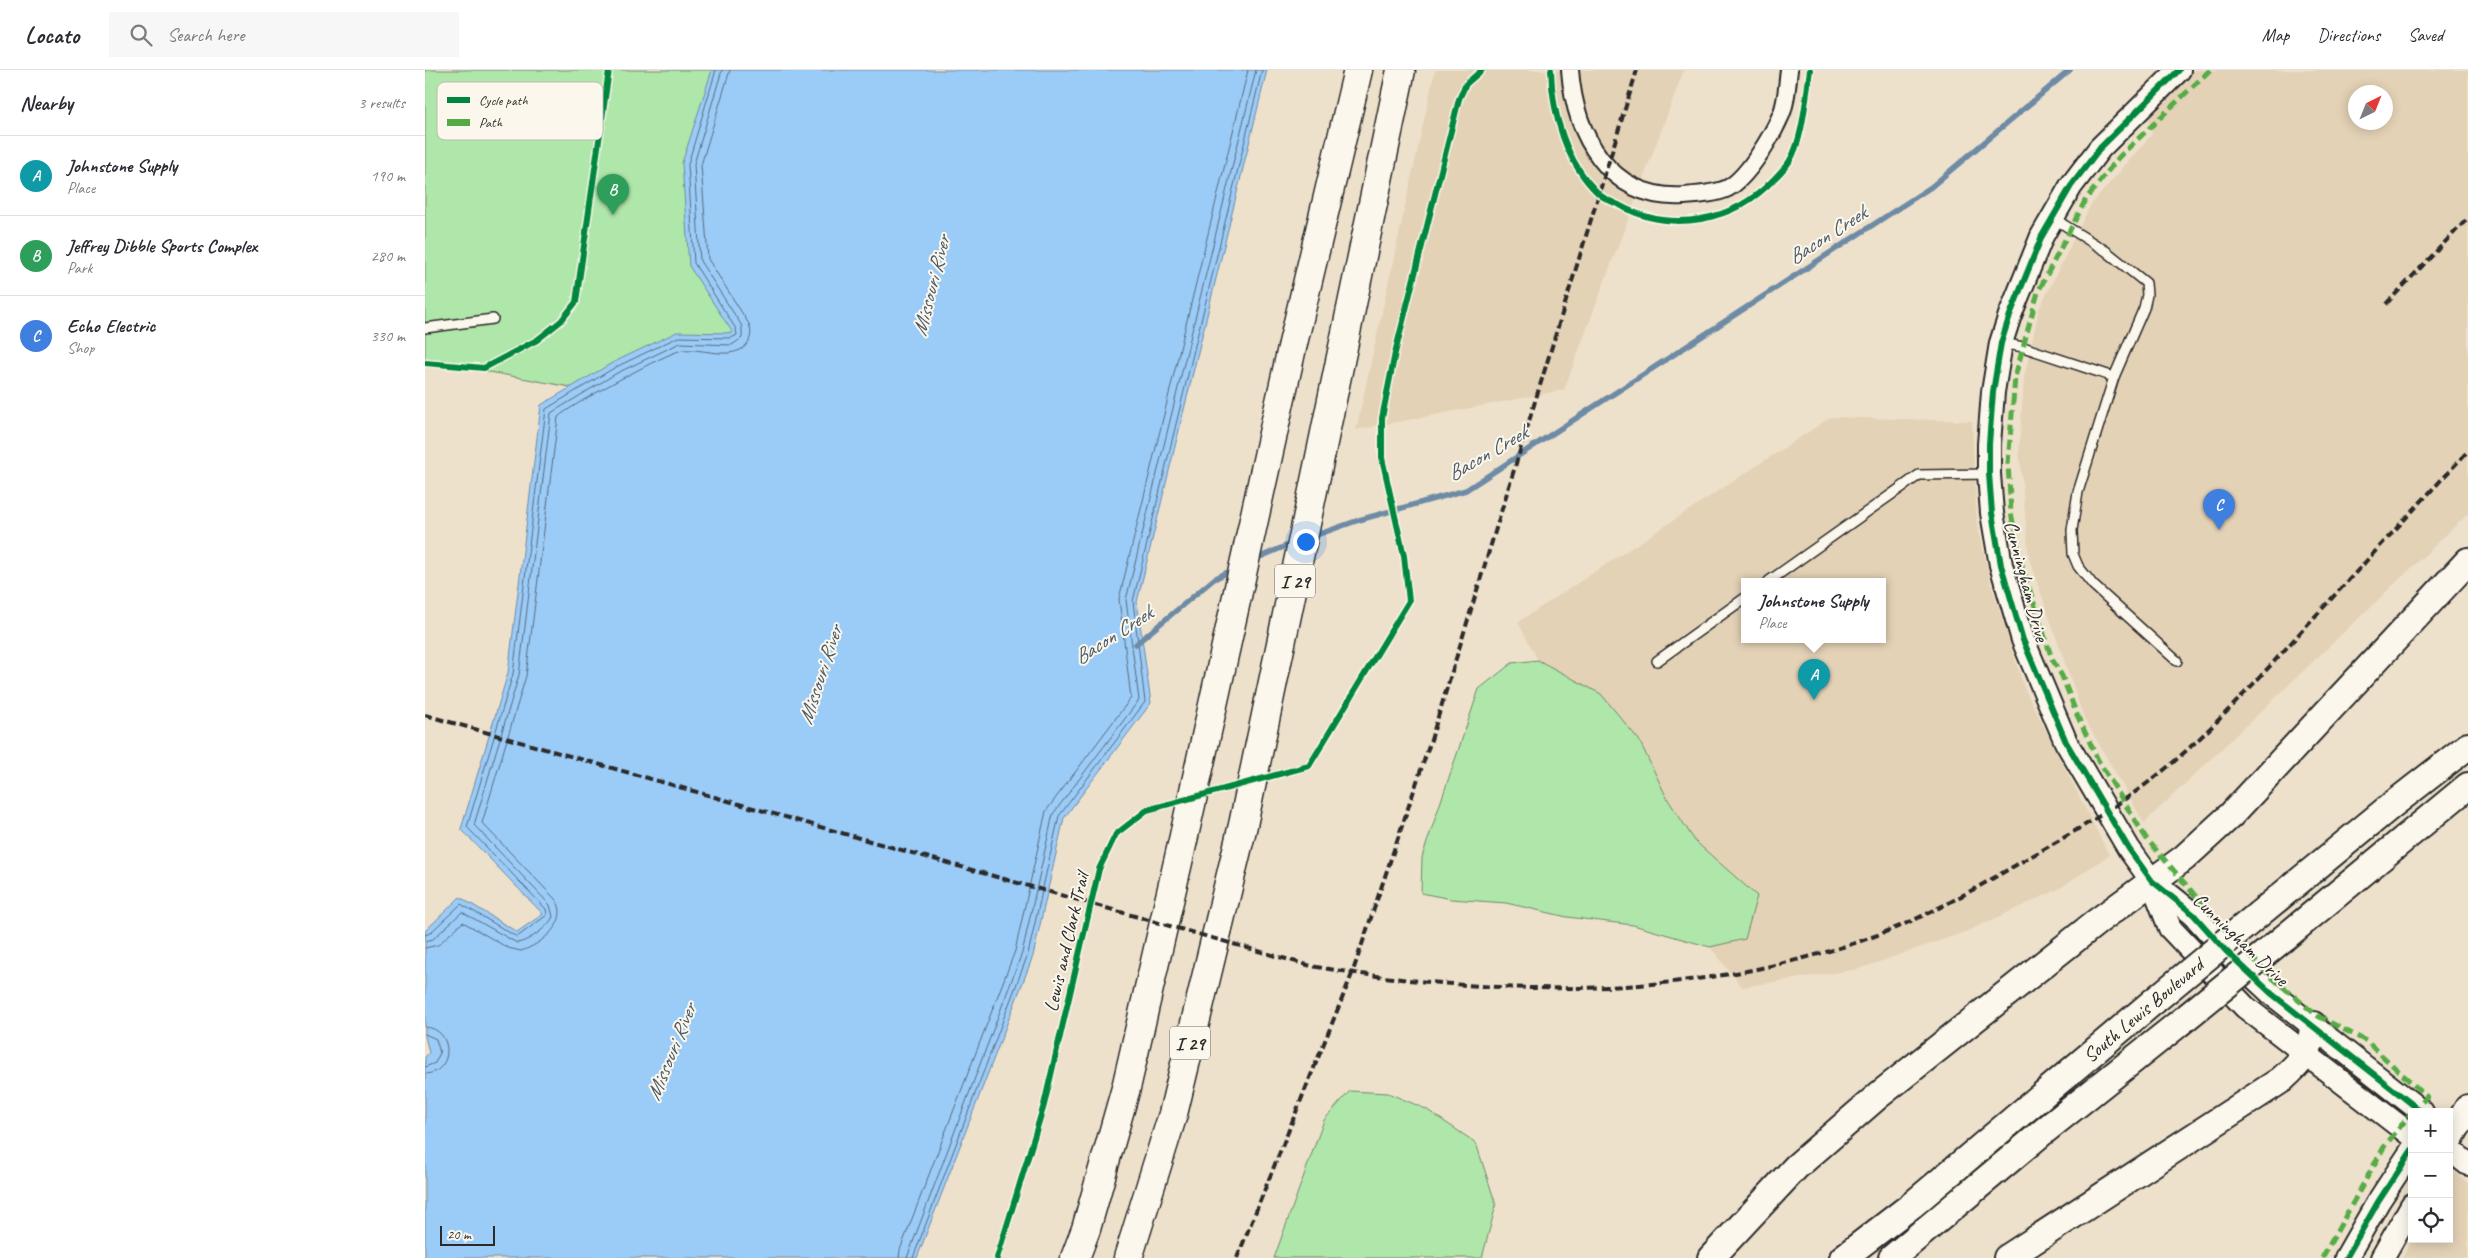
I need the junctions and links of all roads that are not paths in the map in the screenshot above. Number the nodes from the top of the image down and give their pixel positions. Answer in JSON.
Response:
{"nodes":[{"id":1,"x":1358,"y":70,"type":"edge"},
{"id":2,"x":1401,"y":70,"type":"edge"},
{"id":3,"x":1570,"y":70,"type":"edge"},
{"id":4,"x":1789,"y":70,"type":"edge"},
{"id":5,"x":2179,"y":70,"type":"edge"},
{"id":6,"x":2052,"y":218,"type":"junction"},
{"id":7,"x":493,"y":320,"type":"dead end"},
{"id":8,"x":425,"y":328,"type":"edge"},
{"id":9,"x":2001,"y":343,"type":"junction"},
{"id":10,"x":2114,"y":377,"type":"junction"},
{"id":11,"x":1989,"y":474,"type":"junction"},
{"id":12,"x":2468,"y":561,"type":"edge"},
{"id":13,"x":1773,"y":578,"type":"edge"},
{"id":14,"x":1741,"y":601,"type":"edge"},
{"id":15,"x":1657,"y":661,"type":"dead end"},
{"id":16,"x":2177,"y":661,"type":"dead end"},
{"id":17,"x":2468,"y":746,"type":"edge"},
{"id":18,"x":2468,"y":786,"type":"edge"},
{"id":19,"x":2152,"y":882,"type":"junction"},
{"id":20,"x":2313,"y":1025,"type":"junction"},
{"id":21,"x":2306,"y":1054,"type":"junction"},
{"id":22,"x":2417,"y":1108,"type":"edge"},
{"id":23,"x":2468,"y":1108,"type":"edge"},
{"id":24,"x":2408,"y":1133,"type":"edge"},
{"id":25,"x":2453,"y":1133,"type":"edge"},
{"id":26,"x":2453,"y":1152,"type":"edge"},
{"id":27,"x":2410,"y":1153,"type":"edge"},
{"id":28,"x":2468,"y":1164,"type":"edge"},
{"id":29,"x":2408,"y":1212,"type":"edge"},
{"id":30,"x":1075,"y":1258,"type":"edge"},
{"id":31,"x":1128,"y":1258,"type":"edge"},
{"id":32,"x":1711,"y":1258,"type":"edge"},
{"id":33,"x":1843,"y":1258,"type":"edge"},
{"id":34,"x":1892,"y":1258,"type":"edge"},
{"id":35,"x":2007,"y":1258,"type":"edge"},
{"id":36,"x":2346,"y":1258,"type":"edge"},
{"id":37,"x":2382,"y":1258,"type":"edge"}],
"edges":[{"from":1,"to":30,"type":"highway","number":"I 29"},
{"from":2,"to":31,"type":"highway","number":"I 29"},
{"from":3,"to":4,"type":"street"},
{"from":5,"to":6,"type":"street","name":"Cunningham Drive"},
{"from":6,"to":9,"type":"street","name":"Cunningham Drive"},
{"from":6,"to":10,"type":"lane"},
{"from":7,"to":8,"type":"lane"},
{"from":9,"to":10,"type":"lane"},
{"from":9,"to":11,"type":"street","name":"Cunningham Drive"},
{"from":10,"to":16,"type":"lane"},
{"from":11,"to":13,"type":"lane"},
{"from":11,"to":19,"type":"street","name":"Cunningham Drive"},
{"from":12,"to":19,"type":"main road"},
{"from":14,"to":15,"type":"lane"},
{"from":17,"to":33,"type":"main road","name":"South Lewis Boulevard","bridge":true},
{"from":18,"to":34,"type":"main road","name":"South Lewis Boulevard","bridge":true},
{"from":19,"to":20,"type":"street","name":"Cunningham Drive"},
{"from":19,"to":21,"type":"street"},
{"from":19,"to":32,"type":"main road"},
{"from":20,"to":21,"type":"main road"},
{"from":20,"to":22,"type":"street","name":"Cunningham Drive"},
{"from":21,"to":24,"type":"street"},
{"from":21,"to":35,"type":"main road"},
{"from":23,"to":25,"type":"main road"},
{"from":26,"to":28,"type":"street"},
{"from":27,"to":36,"type":"street"},
{"from":29,"to":37,"type":"street"}]}
